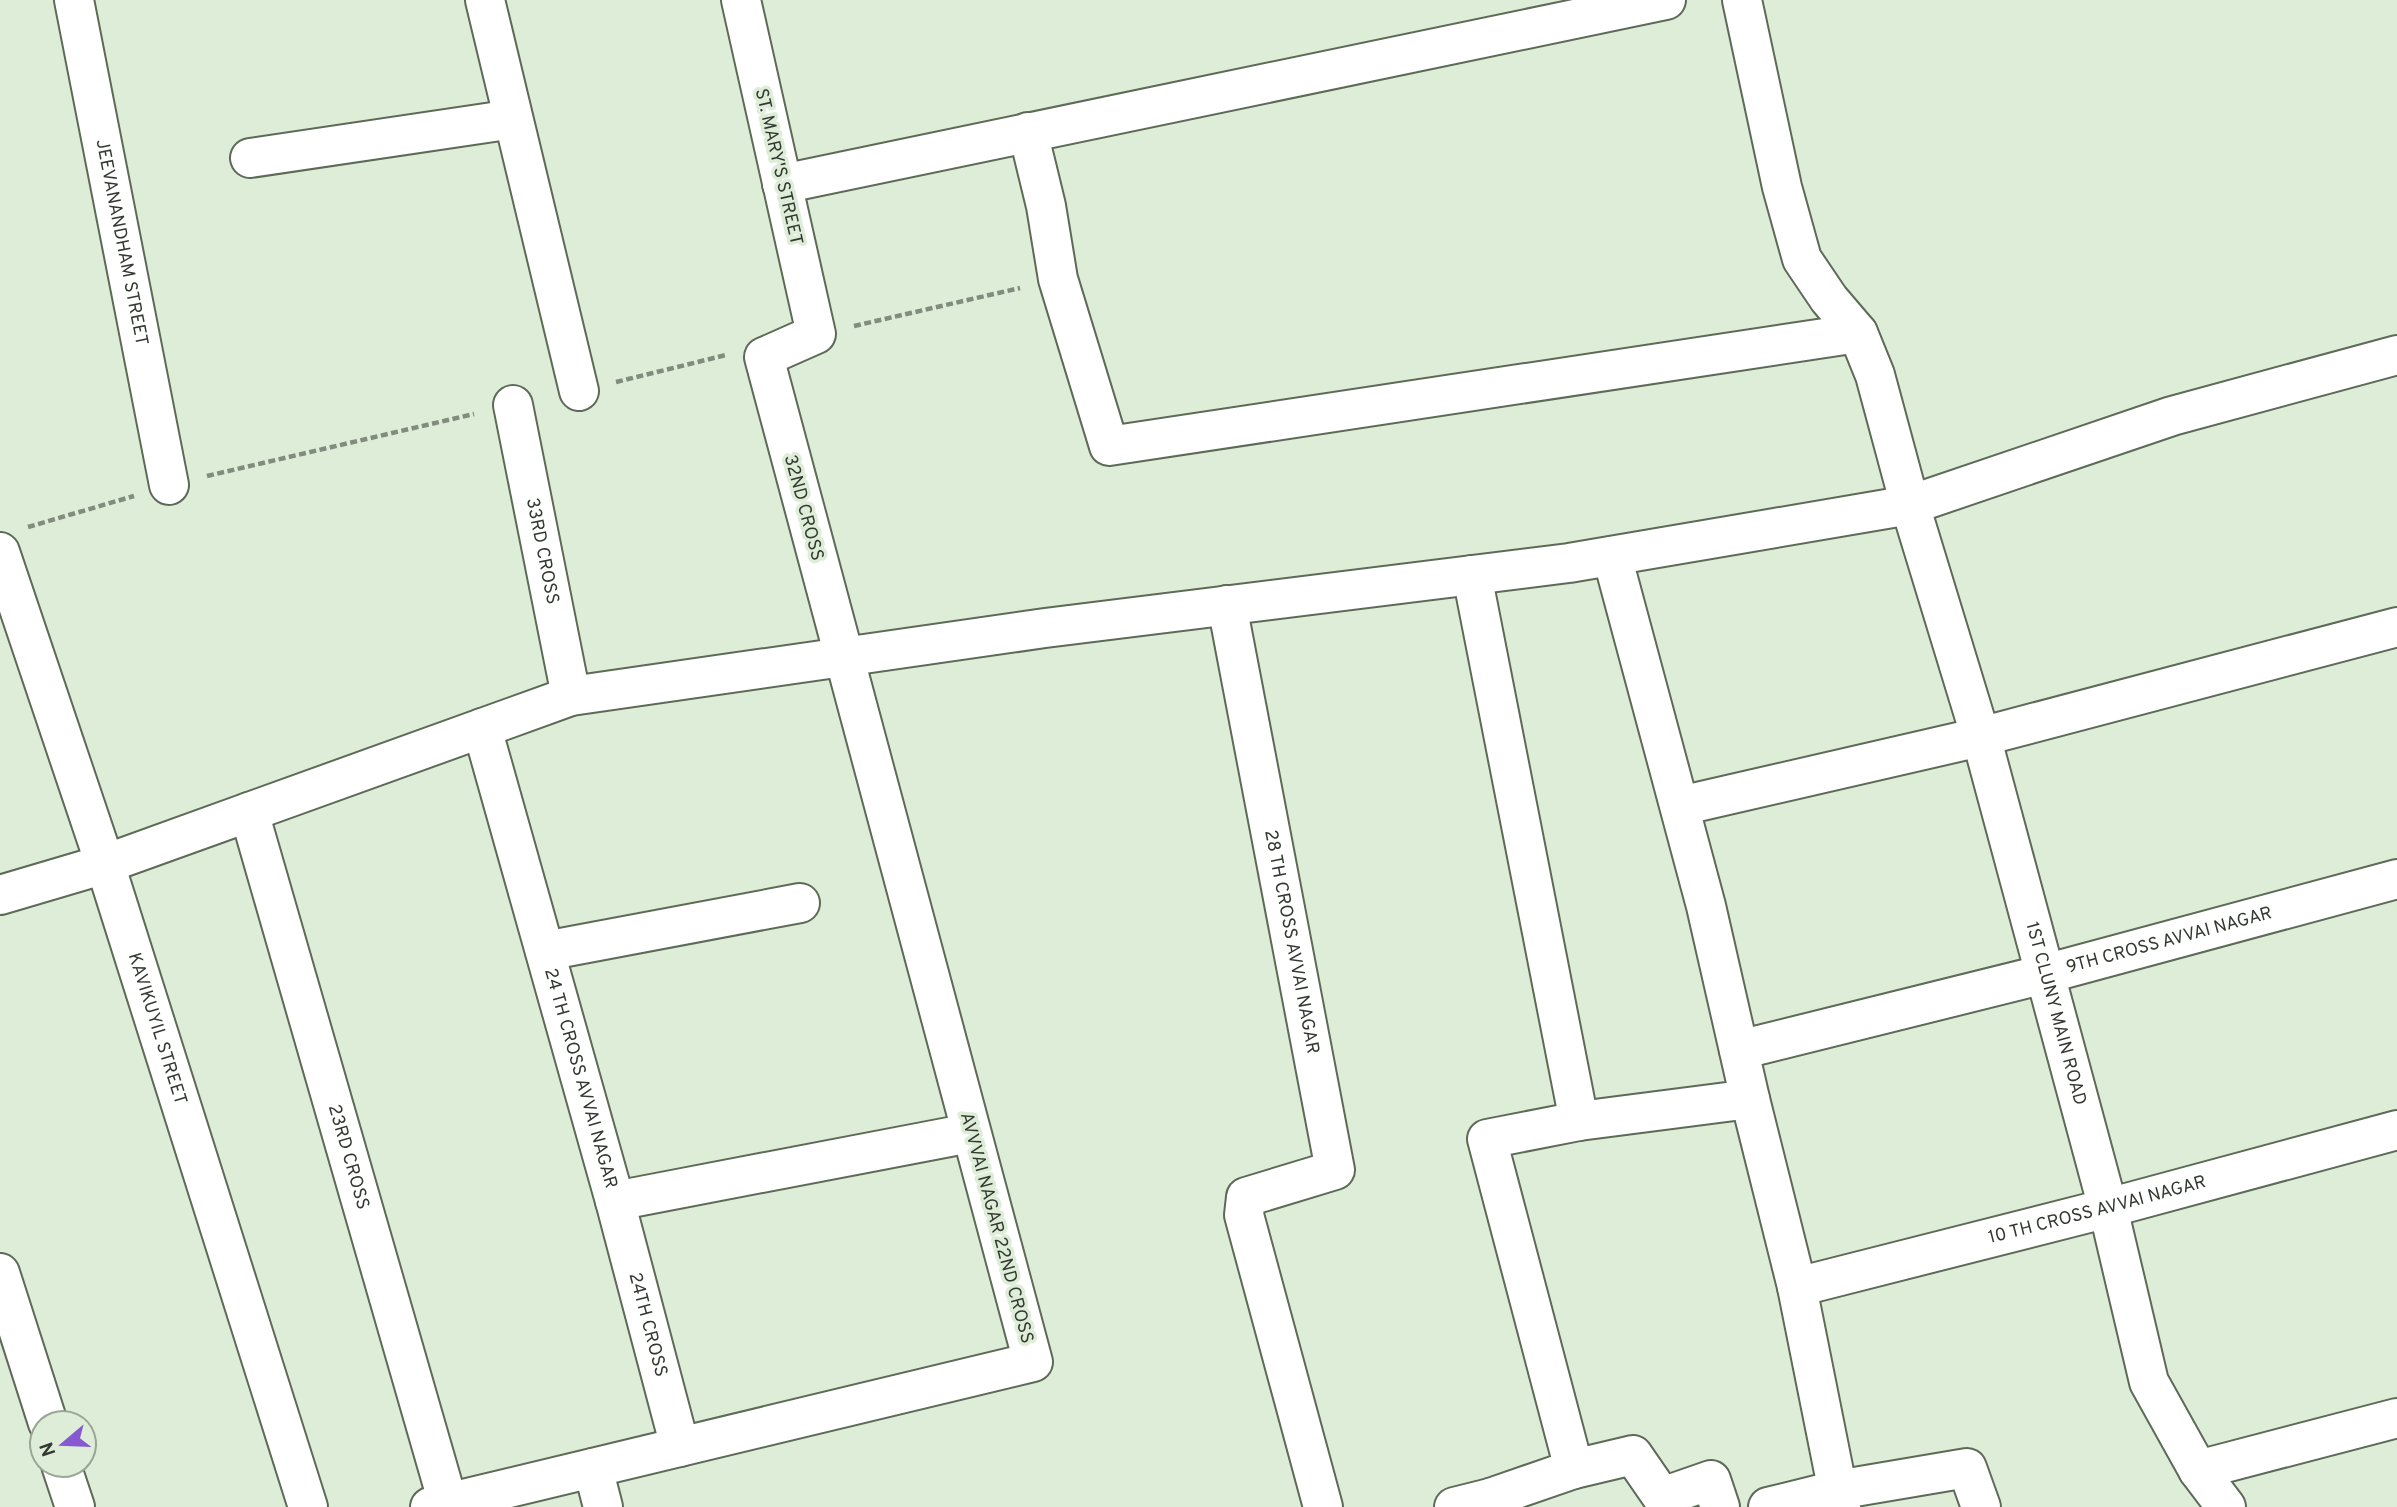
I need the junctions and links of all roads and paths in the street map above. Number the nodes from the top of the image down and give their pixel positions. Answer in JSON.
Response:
{"nodes":[{"id":1,"x":75,"y":0,"type":"edge"},
{"id":2,"x":485,"y":0,"type":"edge"},
{"id":3,"x":741,"y":0,"type":"edge"},
{"id":4,"x":1667,"y":0,"type":"edge"},
{"id":5,"x":1742,"y":0,"type":"edge"},
{"id":6,"x":513,"y":119,"type":"junction"},
{"id":7,"x":1028,"y":132,"type":"junction"},
{"id":8,"x":250,"y":158,"type":"dead end"},
{"id":9,"x":782,"y":184,"type":"junction"},
{"id":10,"x":1858,"y":333,"type":"junction"},
{"id":11,"x":2397,"y":355,"type":"edge"},
{"id":12,"x":764,"y":357,"type":"joint"},
{"id":13,"x":579,"y":391,"type":"dead end"},
{"id":14,"x":513,"y":405,"type":"dead end"},
{"id":15,"x":169,"y":485,"type":"dead end"},
{"id":16,"x":1910,"y":505,"type":"junction"},
{"id":17,"x":0,"y":552,"type":"edge"},
{"id":18,"x":1612,"y":556,"type":"junction"},
{"id":19,"x":1472,"y":575,"type":"junction"},
{"id":20,"x":1227,"y":605,"type":"junction"},
{"id":21,"x":2397,"y":627,"type":"edge"},
{"id":22,"x":843,"y":658,"type":"junction"},
{"id":23,"x":571,"y":696,"type":"junction"},
{"id":24,"x":482,"y":728,"type":"junction"},
{"id":25,"x":1980,"y":737,"type":"junction"},
{"id":26,"x":1680,"y":806,"type":"junction"},
{"id":27,"x":249,"y":812,"type":"junction"},
{"id":28,"x":105,"y":864,"type":"junction"},
{"id":29,"x":2397,"y":880,"type":"edge"},
{"id":30,"x":0,"y":895,"type":"edge"},
{"id":31,"x":800,"y":903,"type":"dead end"},
{"id":32,"x":545,"y":951,"type":"junction"},
{"id":33,"x":2045,"y":974,"type":"junction"},
{"id":34,"x":1739,"y":1050,"type":"junction"},
{"id":35,"x":1750,"y":1099,"type":"junction"},
{"id":36,"x":1579,"y":1122,"type":"junction"},
{"id":37,"x":2397,"y":1130,"type":"edge"},
{"id":38,"x":970,"y":1133,"type":"junction"},
{"id":39,"x":615,"y":1201,"type":"junction"},
{"id":40,"x":2108,"y":1208,"type":"junction"},
{"id":41,"x":0,"y":1273,"type":"edge"},
{"id":42,"x":1797,"y":1287,"type":"junction"},
{"id":43,"x":44,"y":1409,"type":"edge"},
{"id":44,"x":2397,"y":1418,"type":"edge"},
{"id":45,"x":680,"y":1447,"type":"junction"},
{"id":46,"x":593,"y":1468,"type":"junction"},
{"id":47,"x":1574,"y":1469,"type":"junction"},
{"id":48,"x":2198,"y":1470,"type":"junction"},
{"id":49,"x":66,"y":1479,"type":"edge"},
{"id":50,"x":1839,"y":1498,"type":"edge"},
{"id":51,"x":1479,"y":1504,"type":"edge"},
{"id":52,"x":439,"y":1505,"type":"edge"},
{"id":53,"x":75,"y":1507,"type":"edge"},
{"id":54,"x":308,"y":1507,"type":"edge"},
{"id":55,"x":603,"y":1507,"type":"edge"},
{"id":56,"x":1323,"y":1507,"type":"edge"},
{"id":57,"x":1720,"y":1507,"type":"edge"},
{"id":58,"x":1768,"y":1507,"type":"edge"},
{"id":59,"x":1981,"y":1507,"type":"edge"},
{"id":60,"x":2226,"y":1507,"type":"edge"}],
"edges":[{"from":1,"to":15,"type":"street","name":"JEEVANANDHAM STREET"},
{"from":2,"to":6,"type":"street"},
{"from":3,"to":9,"type":"street","name":"ST. MARY'S STREET"},
{"from":4,"to":7,"type":"street"},
{"from":5,"to":10,"type":"street","name":"1ST CLUNY MAIN ROAD"},
{"from":6,"to":8,"type":"street"},
{"from":6,"to":13,"type":"street"},
{"from":7,"to":9,"type":"street"},
{"from":7,"to":10,"type":"street"},
{"from":9,"to":12,"type":"street","name":"ST. MARY'S STREET"},
{"from":10,"to":16,"type":"street","name":"1ST CLUNY MAIN ROAD"},
{"from":11,"to":16,"type":"street"},
{"from":12,"to":22,"type":"street","name":"32ND CROSS"},
{"from":14,"to":23,"type":"street","name":"33RD CROSS"},
{"from":16,"to":18,"type":"street"},
{"from":16,"to":25,"type":"street","name":"1ST CLUNY MAIN ROAD"},
{"from":17,"to":28,"type":"street","name":"KAVIKUYIL STREET"},
{"from":18,"to":19,"type":"street"},
{"from":18,"to":26,"type":"street"},
{"from":19,"to":20,"type":"street"},
{"from":19,"to":36,"type":"street"},
{"from":20,"to":22,"type":"street"},
{"from":20,"to":56,"type":"street","name":"28 TH CROSS AVVAI NAGAR"},
{"from":21,"to":25,"type":"street"},
{"from":22,"to":23,"type":"street"},
{"from":22,"to":38,"type":"street","name":"AVVVAI NAGAR 22ND CROSS"},
{"from":23,"to":24,"type":"street"},
{"from":24,"to":27,"type":"street"},
{"from":24,"to":32,"type":"street","name":"24 TH CROSS AVVAI NAGAR"},
{"from":25,"to":26,"type":"street"},
{"from":25,"to":33,"type":"street","name":"1ST CLUNY MAIN ROAD"},
{"from":26,"to":34,"type":"street"},
{"from":27,"to":28,"type":"street"},
{"from":27,"to":52,"type":"street","name":"23RD CROSS"},
{"from":28,"to":30,"type":"street"},
{"from":28,"to":54,"type":"street","name":"KAVIKUYIL STREET"},
{"from":29,"to":33,"type":"street","name":"9TH CROSS AVVAI NAGAR"},
{"from":31,"to":32,"type":"street"},
{"from":32,"to":39,"type":"street","name":"24 TH CROSS AVVAI NAGAR"},
{"from":33,"to":34,"type":"street","name":"9TH CROSS AVVAI NAGAR"},
{"from":33,"to":40,"type":"street","name":"1ST CLUNY MAIN ROAD"},
{"from":34,"to":35,"type":"street"},
{"from":35,"to":36,"type":"street"},
{"from":35,"to":42,"type":"street"},
{"from":36,"to":47,"type":"street"},
{"from":37,"to":40,"type":"street","name":"10 TH CROSS AVVAI NAGAR"},
{"from":38,"to":39,"type":"street","name":"24 TH CROSS AVVAI NAGAR"},
{"from":38,"to":45,"type":"street","name":"AVVVAI NAGAR 22ND CROSS"},
{"from":39,"to":45,"type":"street","name":"24TH CROSS"},
{"from":40,"to":42,"type":"street","name":"10 TH CROSS AVVAI NAGAR"},
{"from":40,"to":48,"type":"street","name":"1ST CLUNY MAIN ROAD"},
{"from":41,"to":43,"type":"street"},
{"from":42,"to":50,"type":"street"},
{"from":44,"to":48,"type":"street"},
{"from":45,"to":46,"type":"street","name":"AVVVAI NAGAR 22ND CROSS"},
{"from":46,"to":52,"type":"street","name":"AVVVAI NAGAR 22ND CROSS"},
{"from":46,"to":55,"type":"street"},
{"from":47,"to":51,"type":"street"},
{"from":47,"to":57,"type":"street"},
{"from":48,"to":60,"type":"street","name":"1ST CLUNY MAIN ROAD"},
{"from":49,"to":53,"type":"street"},
{"from":50,"to":58,"type":"street"},
{"from":50,"to":59,"type":"street"}]}
